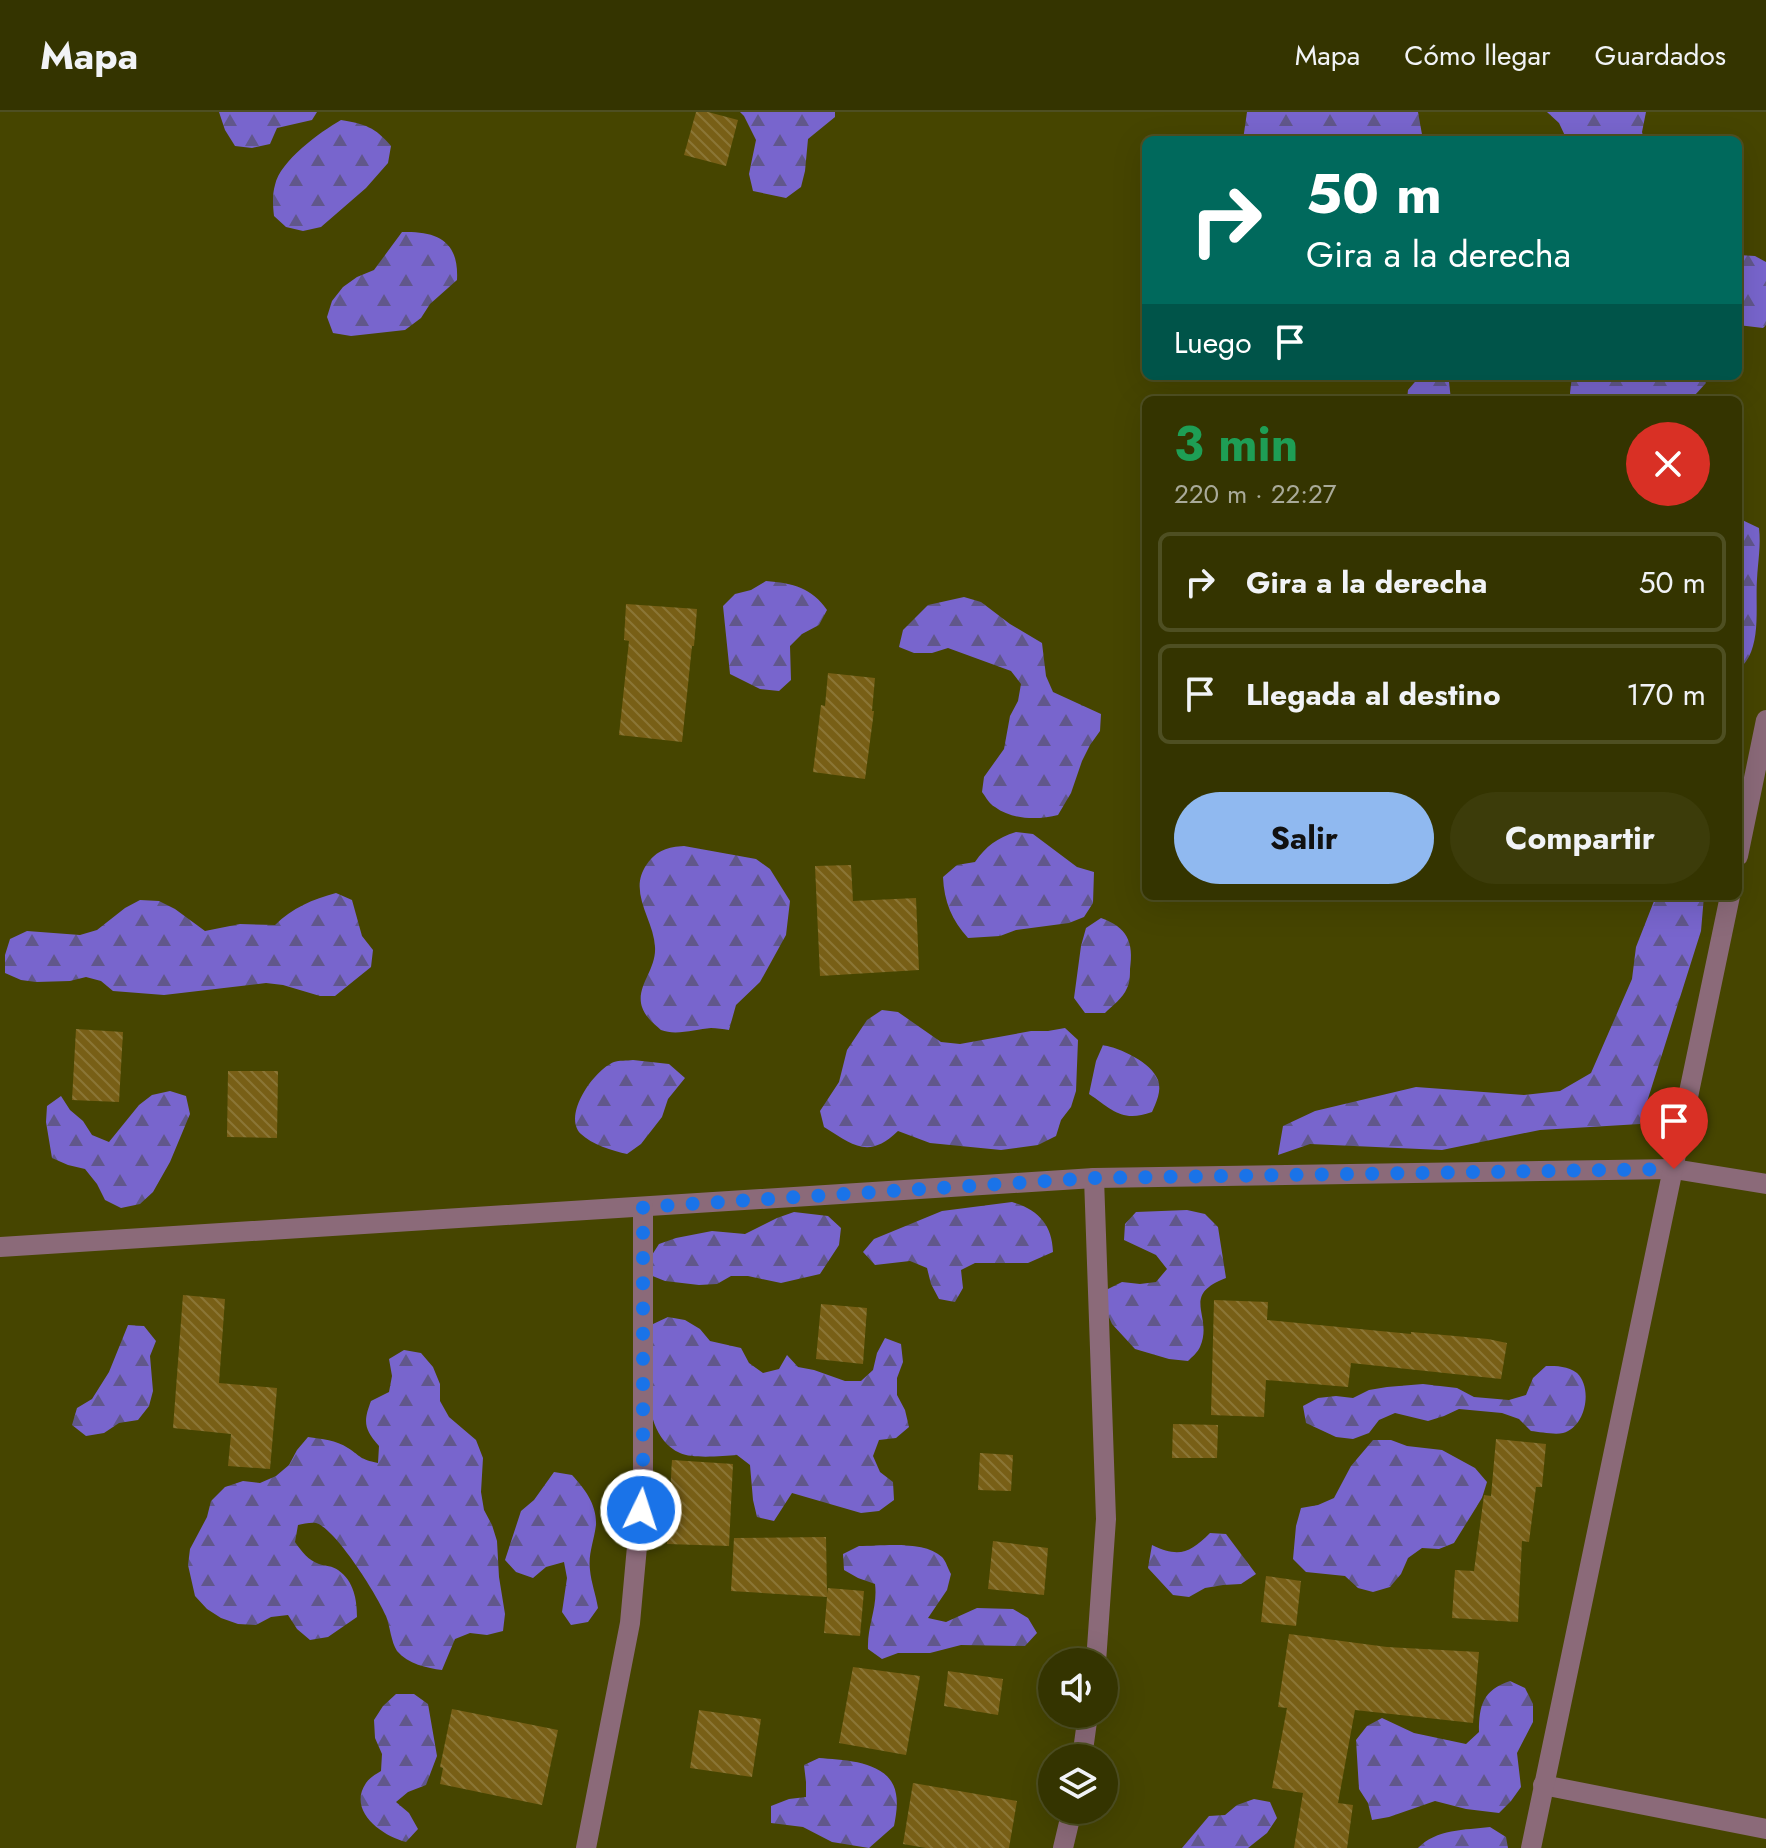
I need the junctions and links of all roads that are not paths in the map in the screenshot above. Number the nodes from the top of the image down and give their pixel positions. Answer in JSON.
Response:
{"nodes":[{"id":1,"x":1766,"y":720,"type":"edge"},
{"id":2,"x":1742,"y":837,"type":"edge"},
{"id":3,"x":1729,"y":900,"type":"edge"},
{"id":4,"x":1674,"y":1169,"type":"junction"},
{"id":5,"x":1094,"y":1178,"type":"junction"},
{"id":6,"x":1766,"y":1184,"type":"edge"},
{"id":7,"x":643,"y":1207,"type":"junction"},
{"id":8,"x":0,"y":1247,"type":"edge"},
{"id":9,"x":1097,"y":1648,"type":"edge"},
{"id":10,"x":1543,"y":1785,"type":"junction"},
{"id":11,"x":1069,"y":1824,"type":"edge"},
{"id":12,"x":1766,"y":1829,"type":"edge"},
{"id":13,"x":586,"y":1848,"type":"edge"},
{"id":14,"x":1063,"y":1848,"type":"edge"},
{"id":15,"x":1531,"y":1848,"type":"edge"}],
"edges":[{"from":1,"to":2,"type":"street"},
{"from":3,"to":4,"type":"street"},
{"from":4,"to":5,"type":"street"},
{"from":4,"to":6,"type":"street"},
{"from":4,"to":10,"type":"street"},
{"from":5,"to":7,"type":"street"},
{"from":5,"to":9,"type":"street"},
{"from":7,"to":8,"type":"street"},
{"from":7,"to":13,"type":"street"},
{"from":10,"to":12,"type":"street"},
{"from":10,"to":15,"type":"street"},
{"from":11,"to":14,"type":"street"}]}
